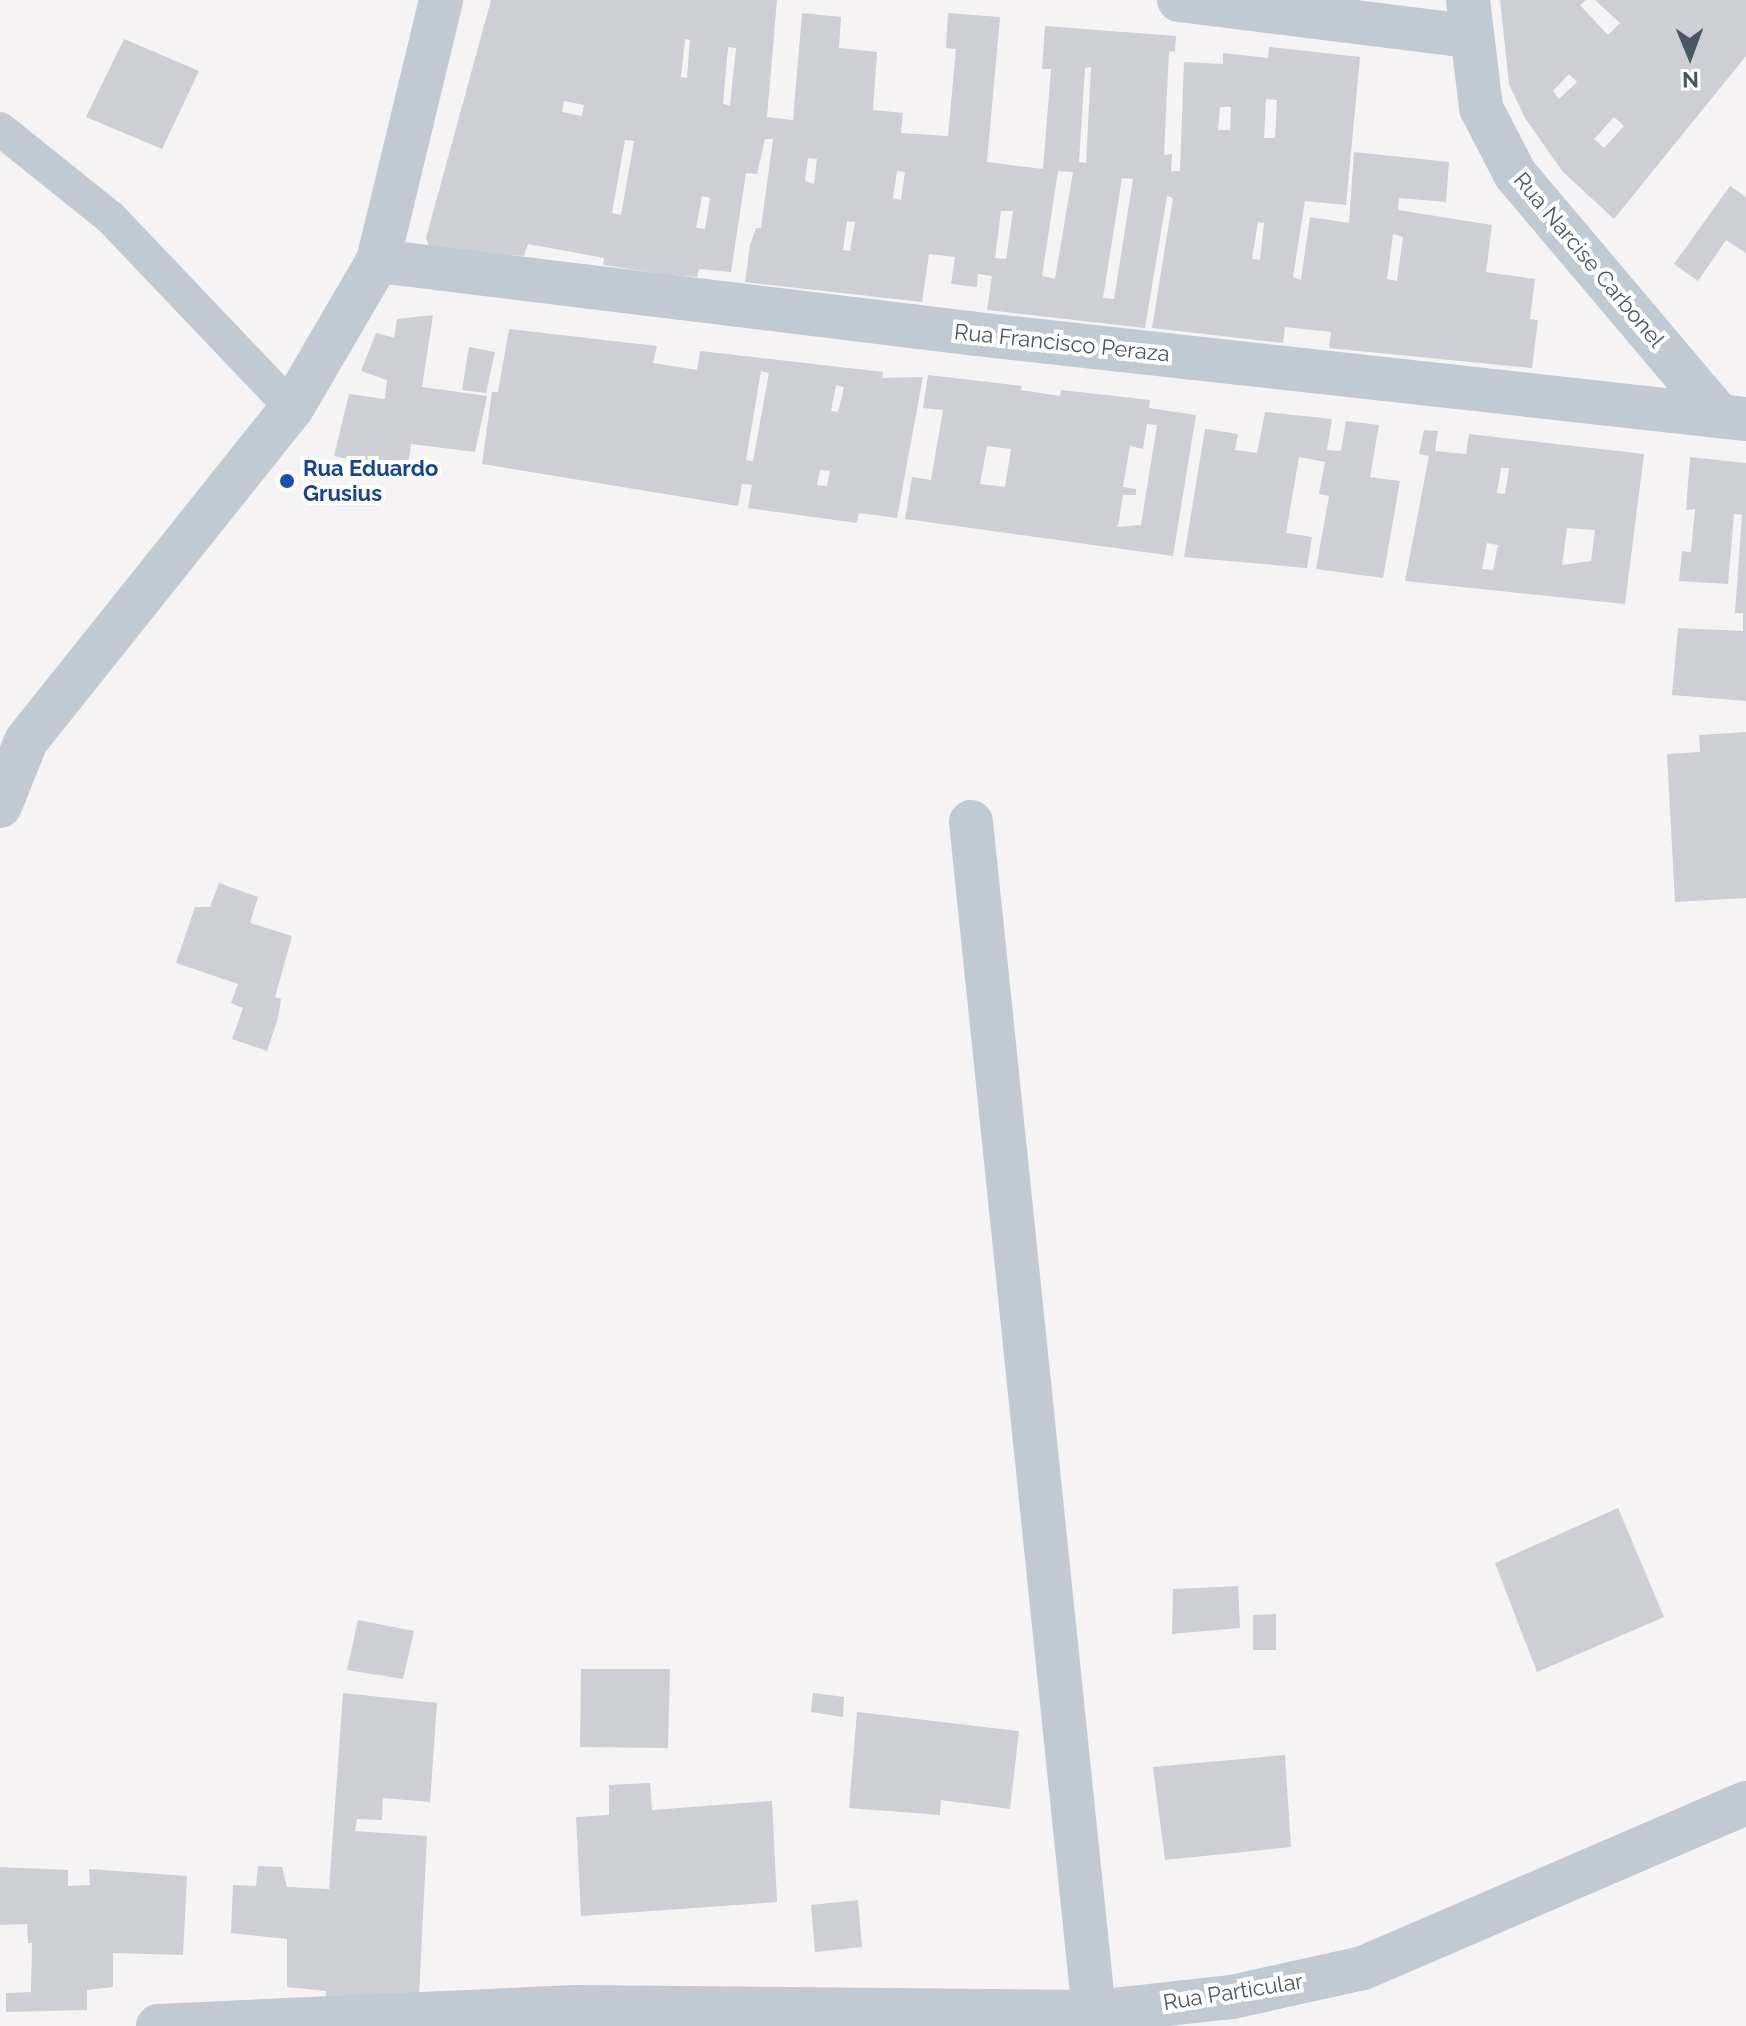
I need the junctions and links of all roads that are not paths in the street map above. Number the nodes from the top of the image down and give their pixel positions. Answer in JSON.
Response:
{"nodes":[{"id":1,"x":441,"y":0,"type":"edge"},
{"id":2,"x":1179,"y":0,"type":"edge"},
{"id":3,"x":1468,"y":18,"type":"edge"},
{"id":4,"x":0,"y":129,"type":"edge"},
{"id":5,"x":378,"y":261,"type":"junction"},
{"id":6,"x":292,"y":408,"type":"junction"},
{"id":7,"x":1732,"y":416,"type":"edge"},
{"id":8,"x":0,"y":806,"type":"edge"},
{"id":9,"x":971,"y":822,"type":"dead end"},
{"id":10,"x":1746,"y":1803,"type":"edge"},
{"id":11,"x":1094,"y":2012,"type":"junction"},
{"id":12,"x":158,"y":2026,"type":"edge"}],
"edges":[{"from":1,"to":5,"type":"street"},
{"from":2,"to":3,"type":"street"},
{"from":3,"to":7,"type":"street","name":"Rua Narcise Carbonel"},
{"from":4,"to":6,"type":"lane"},
{"from":5,"to":6,"type":"street"},
{"from":5,"to":7,"type":"street","name":"Rua Francisco Peraza"},
{"from":6,"to":8,"type":"street"},
{"from":9,"to":11,"type":"street"},
{"from":10,"to":11,"type":"street","name":"Rua Particular"},
{"from":11,"to":12,"type":"street","name":"Rua Particular"}]}
